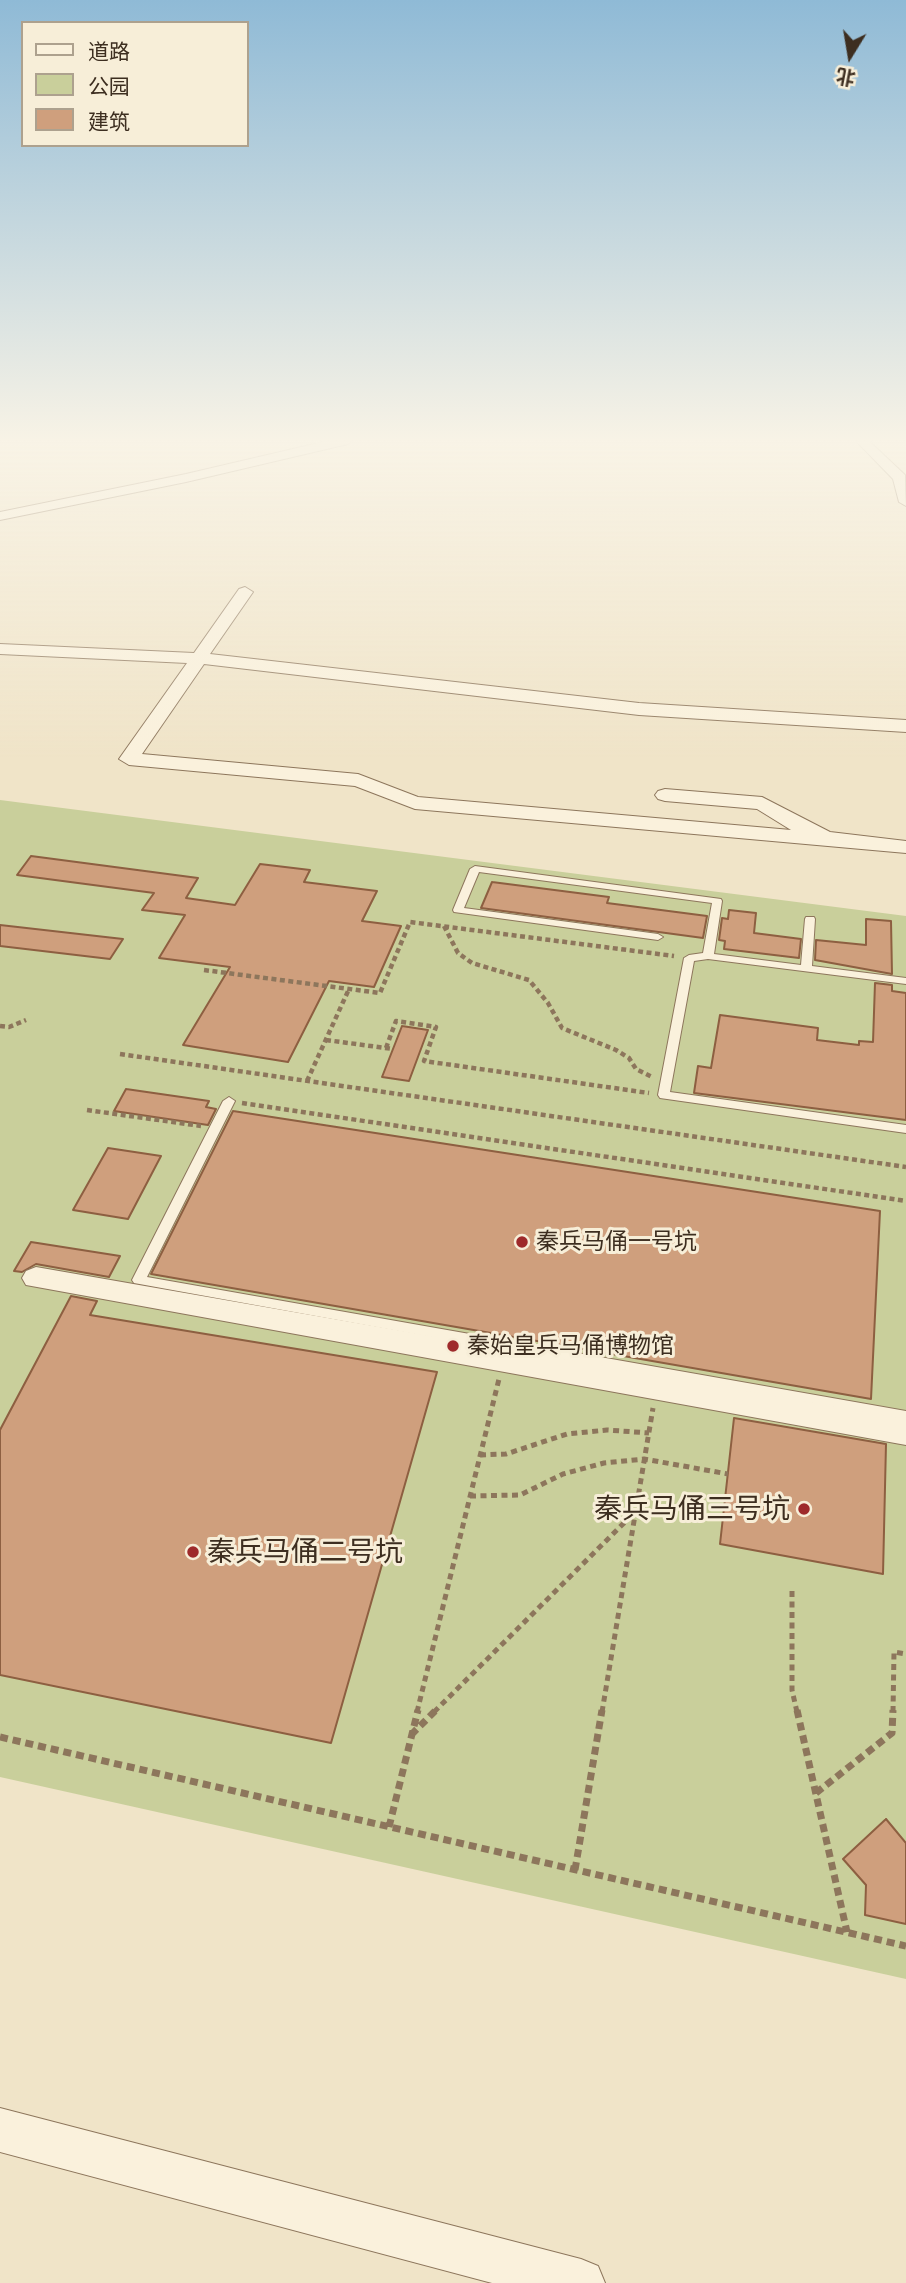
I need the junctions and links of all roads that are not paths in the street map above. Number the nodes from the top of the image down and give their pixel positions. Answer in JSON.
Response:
{"nodes":[{"id":1,"x":245,"y":592,"type":"dead end"},
{"id":2,"x":0,"y":649,"type":"edge"},
{"id":3,"x":198,"y":658,"type":"junction"},
{"id":4,"x":906,"y":726,"type":"edge"},
{"id":5,"x":665,"y":795,"type":"dead end"},
{"id":6,"x":826,"y":838,"type":"junction"},
{"id":7,"x":906,"y":847,"type":"edge"},
{"id":8,"x":810,"y":919,"type":"dead end"},
{"id":9,"x":658,"y":937,"type":"dead end"},
{"id":10,"x":708,"y":956,"type":"junction"},
{"id":11,"x":806,"y":968,"type":"junction"},
{"id":12,"x":906,"y":981,"type":"edge"},
{"id":13,"x":229,"y":1101,"type":"road end"},
{"id":14,"x":906,"y":1129,"type":"edge"},
{"id":15,"x":37,"y":1278,"type":"dead end"},
{"id":16,"x":906,"y":1417,"type":"edge"},
{"id":17,"x":906,"y":1432,"type":"edge"},
{"id":18,"x":0,"y":2130,"type":"edge"},
{"id":19,"x":581,"y":2283,"type":"edge"}],
"edges":[{"from":1,"to":3,"type":"street"},
{"from":2,"to":3,"type":"street"},
{"from":3,"to":4,"type":"street"},
{"from":3,"to":6,"type":"street"},
{"from":5,"to":6,"type":"street"},
{"from":6,"to":7,"type":"street"},
{"from":8,"to":11,"type":"lane"},
{"from":9,"to":10,"type":"lane"},
{"from":10,"to":11,"type":"lane"},
{"from":10,"to":14,"type":"lane"},
{"from":11,"to":12,"type":"lane"},
{"from":13,"to":16,"type":"lane"},
{"from":15,"to":17,"type":"street"},
{"from":18,"to":19,"type":"street"}]}
